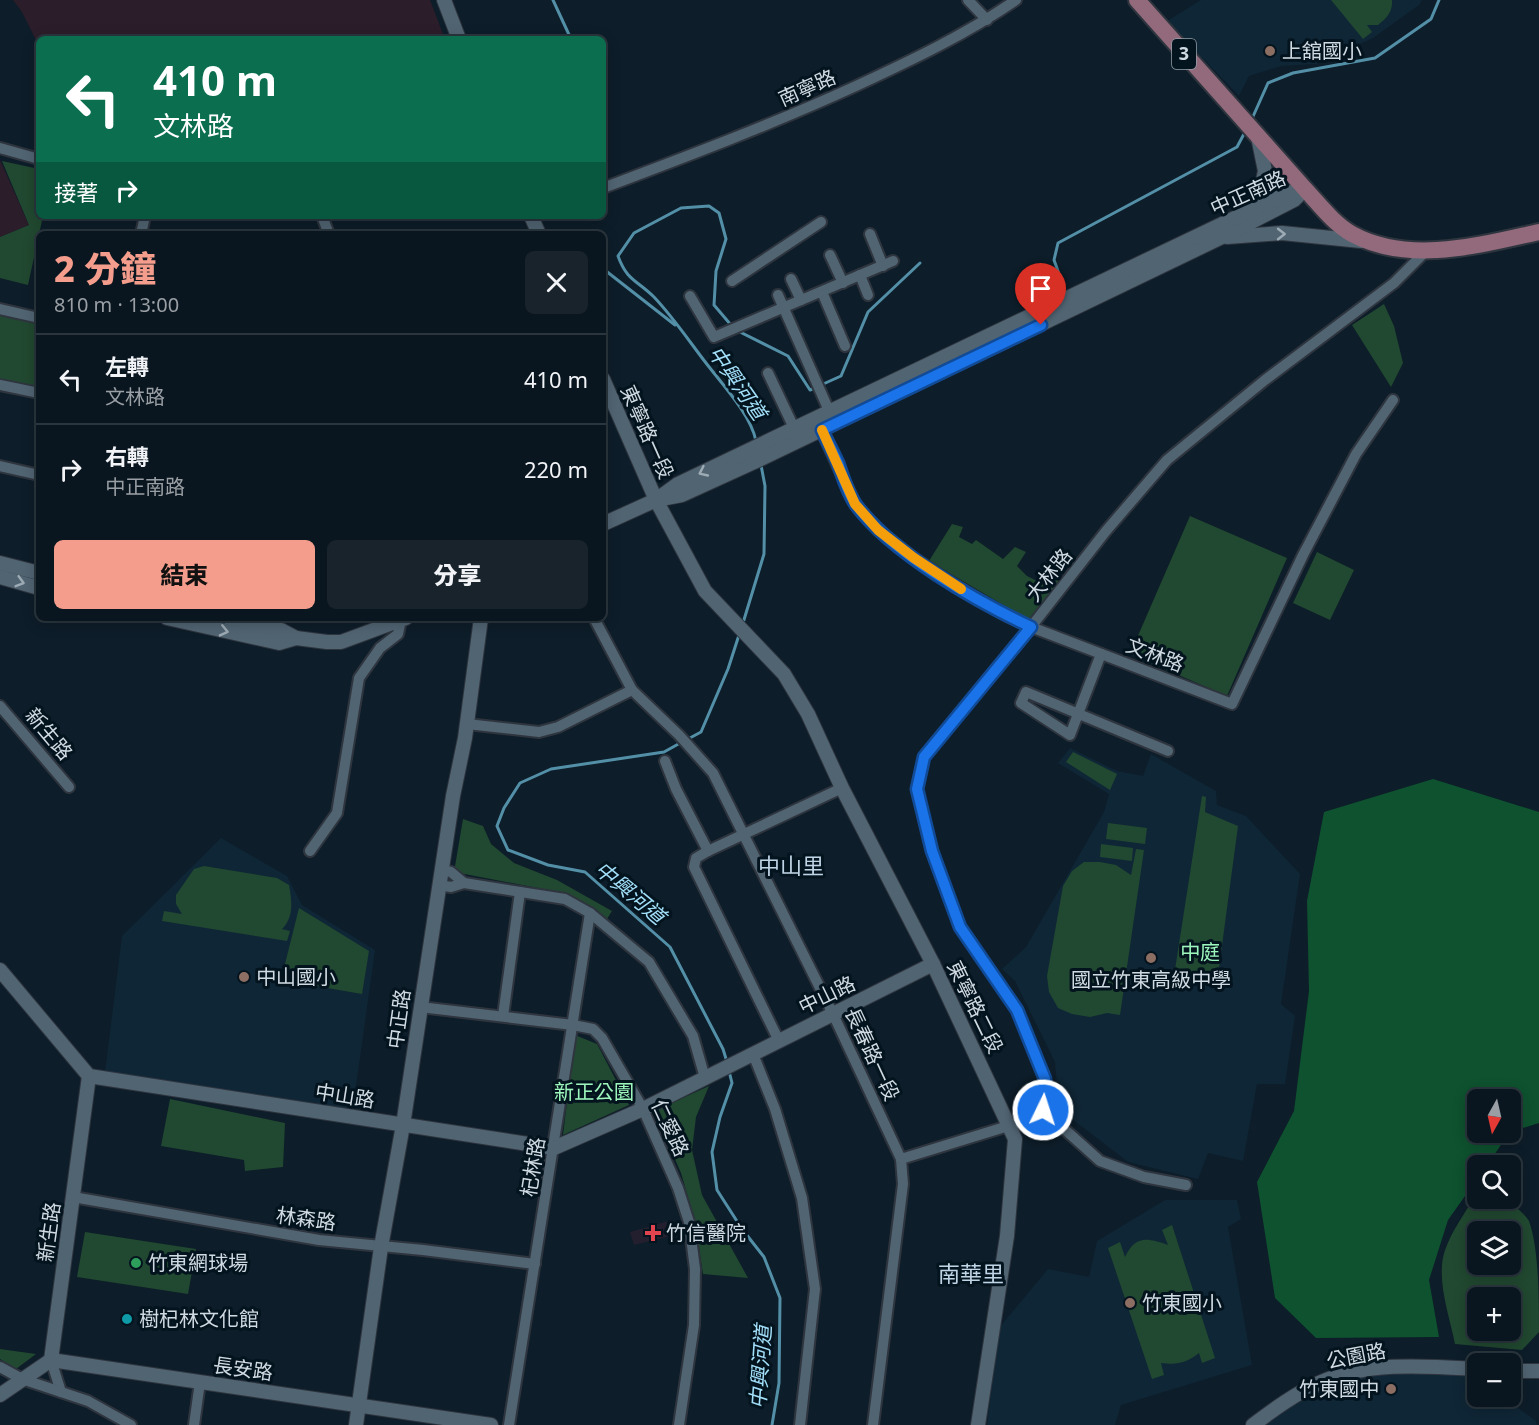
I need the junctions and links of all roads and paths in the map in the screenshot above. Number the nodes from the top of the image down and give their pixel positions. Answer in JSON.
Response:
{"nodes":[{"id":1,"x":444,"y":0,"type":"edge"},
{"id":2,"x":968,"y":0,"type":"edge"},
{"id":3,"x":1016,"y":0,"type":"edge"},
{"id":4,"x":1137,"y":0,"type":"edge"},
{"id":5,"x":987,"y":20,"type":"junction"},
{"id":6,"x":458,"y":36,"type":"edge"},
{"id":7,"x":1258,"y":137,"type":"junction"},
{"id":8,"x":0,"y":148,"type":"edge"},
{"id":9,"x":36,"y":158,"type":"edge"},
{"id":10,"x":606,"y":187,"type":"edge"},
{"id":11,"x":1305,"y":189,"type":"junction"},
{"id":12,"x":1242,"y":216,"type":"junction"},
{"id":13,"x":821,"y":222,"type":"dead end"},
{"id":14,"x":1539,"y":232,"type":"edge"},
{"id":15,"x":870,"y":234,"type":"dead end"},
{"id":16,"x":1222,"y":237,"type":"junction"},
{"id":17,"x":1372,"y":242,"type":"junction"},
{"id":18,"x":1427,"y":250,"type":"junction"},
{"id":19,"x":830,"y":255,"type":"dead end"},
{"id":20,"x":860,"y":275,"type":"junction"},
{"id":21,"x":791,"y":279,"type":"dead end"},
{"id":22,"x":732,"y":281,"type":"dead end"},
{"id":23,"x":843,"y":283,"type":"junction"},
{"id":24,"x":822,"y":292,"type":"junction"},
{"id":25,"x":868,"y":295,"type":"dead end"},
{"id":26,"x":690,"y":296,"type":"dead end"},
{"id":27,"x":778,"y":296,"type":"dead end"},
{"id":28,"x":801,"y":300,"type":"junction"},
{"id":29,"x":784,"y":308,"type":"junction"},
{"id":30,"x":0,"y":309,"type":"edge"},
{"id":31,"x":36,"y":317,"type":"edge"},
{"id":32,"x":845,"y":346,"type":"dead end"},
{"id":33,"x":768,"y":373,"type":"dead end"},
{"id":34,"x":0,"y":385,"type":"edge"},
{"id":35,"x":606,"y":386,"type":"edge"},
{"id":36,"x":36,"y":392,"type":"edge"},
{"id":37,"x":1393,"y":400,"type":"dead end"},
{"id":38,"x":823,"y":421,"type":"junction"},
{"id":39,"x":795,"y":430,"type":"junction"},
{"id":40,"x":759,"y":453,"type":"junction"},
{"id":41,"x":0,"y":466,"type":"edge"},
{"id":42,"x":36,"y":474,"type":"edge"},
{"id":43,"x":656,"y":500,"type":"junction"},
{"id":44,"x":606,"y":523,"type":"edge"},
{"id":45,"x":0,"y":563,"type":"edge"},
{"id":46,"x":36,"y":572,"type":"edge"},
{"id":47,"x":0,"y":577,"type":"edge"},
{"id":48,"x":36,"y":587,"type":"edge"},
{"id":49,"x":180,"y":621,"type":"edge"},
{"id":50,"x":244,"y":621,"type":"edge"},
{"id":51,"x":399,"y":621,"type":"edge"},
{"id":52,"x":403,"y":621,"type":"edge"},
{"id":53,"x":481,"y":621,"type":"edge"},
{"id":54,"x":596,"y":621,"type":"edge"},
{"id":55,"x":1031,"y":627,"type":"junction"},
{"id":56,"x":296,"y":638,"type":"junction"},
{"id":57,"x":1101,"y":654,"type":"junction"},
{"id":58,"x":632,"y":690,"type":"junction"},
{"id":59,"x":0,"y":706,"type":"edge"},
{"id":60,"x":1079,"y":714,"type":"junction"},
{"id":61,"x":467,"y":724,"type":"junction"},
{"id":62,"x":1168,"y":751,"type":"dead end"},
{"id":63,"x":665,"y":762,"type":"dead end"},
{"id":64,"x":69,"y":787,"type":"dead end"},
{"id":65,"x":842,"y":788,"type":"junction"},
{"id":66,"x":744,"y":834,"type":"junction"},
{"id":67,"x":310,"y":851,"type":"dead end"},
{"id":68,"x":708,"y":851,"type":"junction"},
{"id":69,"x":442,"y":870,"type":"junction"},
{"id":70,"x":464,"y":883,"type":"junction"},
{"id":71,"x":439,"y":885,"type":"junction"},
{"id":72,"x":520,"y":892,"type":"junction"},
{"id":73,"x":590,"y":913,"type":"junction"},
{"id":74,"x":933,"y":964,"type":"junction"},
{"id":75,"x":0,"y":970,"type":"edge"},
{"id":76,"x":420,"y":1007,"type":"junction"},
{"id":77,"x":833,"y":1014,"type":"junction"},
{"id":78,"x":502,"y":1016,"type":"junction"},
{"id":79,"x":573,"y":1025,"type":"junction"},
{"id":80,"x":779,"y":1041,"type":"junction"},
{"id":81,"x":753,"y":1053,"type":"junction"},
{"id":82,"x":711,"y":1075,"type":"junction"},
{"id":83,"x":89,"y":1076,"type":"junction"},
{"id":84,"x":643,"y":1109,"type":"junction"},
{"id":85,"x":1043,"y":1110,"type":"junction"},
{"id":86,"x":403,"y":1125,"type":"junction"},
{"id":87,"x":1010,"y":1126,"type":"junction"},
{"id":88,"x":554,"y":1148,"type":"junction"},
{"id":89,"x":901,"y":1159,"type":"junction"},
{"id":90,"x":1186,"y":1185,"type":"dead end"},
{"id":91,"x":73,"y":1197,"type":"junction"},
{"id":92,"x":381,"y":1247,"type":"junction"},
{"id":93,"x":536,"y":1264,"type":"junction"},
{"id":94,"x":51,"y":1360,"type":"junction"},
{"id":95,"x":0,"y":1367,"type":"edge"},
{"id":96,"x":1467,"y":1368,"type":"edge"},
{"id":97,"x":1521,"y":1371,"type":"edge"},
{"id":98,"x":1539,"y":1371,"type":"edge"},
{"id":99,"x":22,"y":1379,"type":"junction"},
{"id":100,"x":200,"y":1382,"type":"junction"},
{"id":101,"x":61,"y":1392,"type":"junction"},
{"id":102,"x":0,"y":1395,"type":"edge"},
{"id":103,"x":359,"y":1406,"type":"junction"},
{"id":104,"x":131,"y":1425,"type":"edge"},
{"id":105,"x":194,"y":1425,"type":"edge"},
{"id":106,"x":356,"y":1425,"type":"edge"},
{"id":107,"x":490,"y":1425,"type":"edge"},
{"id":108,"x":509,"y":1425,"type":"edge"},
{"id":109,"x":679,"y":1425,"type":"edge"},
{"id":110,"x":684,"y":1425,"type":"edge"},
{"id":111,"x":800,"y":1425,"type":"edge"},
{"id":112,"x":873,"y":1425,"type":"edge"},
{"id":113,"x":978,"y":1425,"type":"edge"},
{"id":114,"x":1253,"y":1425,"type":"edge"}],
"edges":[{"from":1,"to":6,"type":"street"},
{"from":2,"to":5,"type":"street"},
{"from":3,"to":5,"type":"street","name":"南寧路"},
{"from":4,"to":7,"type":"main road","number":"3"},
{"from":5,"to":10,"type":"street","name":"南寧路"},
{"from":7,"to":11,"type":"main road","number":"3"},
{"from":7,"to":12,"type":"street"},
{"from":8,"to":9,"type":"street"},
{"from":11,"to":12,"type":"street","name":"中正南路"},
{"from":11,"to":16,"type":"street","name":"中正南路"},
{"from":11,"to":17,"type":"main road","number":"3"},
{"from":12,"to":38,"type":"street","name":"中正南路"},
{"from":13,"to":22,"type":"street"},
{"from":14,"to":18,"type":"main road","number":"3"},
{"from":15,"to":20,"type":"street"},
{"from":16,"to":17,"type":"street","one_way":true},
{"from":16,"to":38,"type":"street","name":"中正南路"},
{"from":17,"to":18,"type":"main road","number":"3"},
{"from":18,"to":55,"type":"street","name":"大林路"},
{"from":19,"to":23,"type":"street"},
{"from":20,"to":23,"type":"street"},
{"from":20,"to":25,"type":"street"},
{"from":21,"to":28,"type":"street"},
{"from":23,"to":24,"type":"street"},
{"from":24,"to":28,"type":"street"},
{"from":24,"to":32,"type":"street"},
{"from":26,"to":29,"type":"street"},
{"from":27,"to":29,"type":"street","name":"文林路"},
{"from":28,"to":29,"type":"street"},
{"from":29,"to":38,"type":"street","name":"文林路"},
{"from":30,"to":31,"type":"street"},
{"from":33,"to":39,"type":"street"},
{"from":34,"to":36,"type":"street"},
{"from":35,"to":43,"type":"street","name":"東寧路一段"},
{"from":37,"to":57,"type":"street","name":"文林路"},
{"from":38,"to":39,"type":"street","name":"中正南路"},
{"from":38,"to":40,"type":"street","name":"中正南路"},
{"from":38,"to":55,"type":"street","name":"文林路"},
{"from":39,"to":40,"type":"street","name":"中正南路"},
{"from":40,"to":43,"type":"street","name":"中正南路"},
{"from":41,"to":42,"type":"street"},
{"from":43,"to":44,"type":"street"},
{"from":43,"to":65,"type":"street","name":"東寧路二段"},
{"from":45,"to":46,"type":"street"},
{"from":47,"to":48,"type":"street","one_way":true},
{"from":49,"to":56,"type":"street","one_way":true},
{"from":50,"to":56,"type":"street"},
{"from":51,"to":56,"type":"street"},
{"from":52,"to":67,"type":"street"},
{"from":53,"to":61,"type":"street","name":"中正路"},
{"from":54,"to":58,"type":"street","name":"長春路一段"},
{"from":55,"to":57,"type":"street","name":"文林路"},
{"from":55,"to":85,"type":"street","name":"大林路"},
{"from":57,"to":60,"type":"street"},
{"from":58,"to":61,"type":"street"},
{"from":58,"to":66,"type":"street","name":"長春路一段"},
{"from":59,"to":64,"type":"street","name":"新生路"},
{"from":60,"to":60,"type":"street"},
{"from":60,"to":62,"type":"street"},
{"from":61,"to":69,"type":"street","name":"中正路"},
{"from":63,"to":68,"type":"street"},
{"from":65,"to":66,"type":"street"},
{"from":65,"to":74,"type":"street","name":"東寧路二段"},
{"from":66,"to":68,"type":"street"},
{"from":66,"to":77,"type":"street","name":"長春路一段"},
{"from":68,"to":80,"type":"street"},
{"from":69,"to":70,"type":"street"},
{"from":69,"to":71,"type":"street","name":"中正路"},
{"from":70,"to":71,"type":"street"},
{"from":70,"to":72,"type":"street"},
{"from":71,"to":76,"type":"street","name":"中正路"},
{"from":72,"to":73,"type":"street"},
{"from":72,"to":78,"type":"street"},
{"from":73,"to":79,"type":"street","name":"杞林路"},
{"from":73,"to":82,"type":"street"},
{"from":74,"to":77,"type":"street","name":"中山路"},
{"from":74,"to":87,"type":"street","name":"東寧路二段"},
{"from":75,"to":83,"type":"street"},
{"from":76,"to":78,"type":"street","name":"仁愛路"},
{"from":76,"to":86,"type":"street","name":"中正路"},
{"from":77,"to":80,"type":"street","name":"中山路"},
{"from":77,"to":89,"type":"street","name":"長春路一段"},
{"from":78,"to":79,"type":"street","name":"仁愛路"},
{"from":79,"to":84,"type":"street","name":"仁愛路"},
{"from":79,"to":88,"type":"street","name":"杞林路"},
{"from":80,"to":81,"type":"street","name":"中山路"},
{"from":81,"to":82,"type":"street","name":"中山路"},
{"from":81,"to":111,"type":"street"},
{"from":82,"to":84,"type":"street"},
{"from":83,"to":86,"type":"street","name":"中山路"},
{"from":83,"to":91,"type":"street","name":"新生路"},
{"from":84,"to":88,"type":"street"},
{"from":84,"to":109,"type":"street","name":"仁愛路"},
{"from":85,"to":87,"type":"street"},
{"from":85,"to":90,"type":"street"},
{"from":86,"to":88,"type":"street","name":"中山路"},
{"from":86,"to":92,"type":"street","name":"中正路"},
{"from":87,"to":89,"type":"street"},
{"from":87,"to":113,"type":"street","name":"東寧路二段"},
{"from":88,"to":93,"type":"street","name":"杞林路"},
{"from":89,"to":112,"type":"street","name":"長春路一段"},
{"from":91,"to":92,"type":"street","name":"林森路"},
{"from":91,"to":94,"type":"street","name":"新生路"},
{"from":92,"to":93,"type":"street","name":"林森路"},
{"from":92,"to":103,"type":"street","name":"中正路"},
{"from":93,"to":108,"type":"street","name":"杞林路"},
{"from":94,"to":99,"type":"street"},
{"from":94,"to":100,"type":"street","name":"長安路"},
{"from":94,"to":101,"type":"street","name":"新生路"},
{"from":95,"to":99,"type":"street"},
{"from":96,"to":114,"type":"street","name":"公園路"},
{"from":97,"to":98,"type":"street"},
{"from":99,"to":101,"type":"street"},
{"from":99,"to":102,"type":"street"},
{"from":100,"to":103,"type":"street","name":"長安路"},
{"from":100,"to":105,"type":"street"},
{"from":101,"to":104,"type":"street"},
{"from":103,"to":106,"type":"street","name":"中正路"},
{"from":103,"to":107,"type":"street","name":"長安路"},
{"from":109,"to":110,"type":"street"}]}
